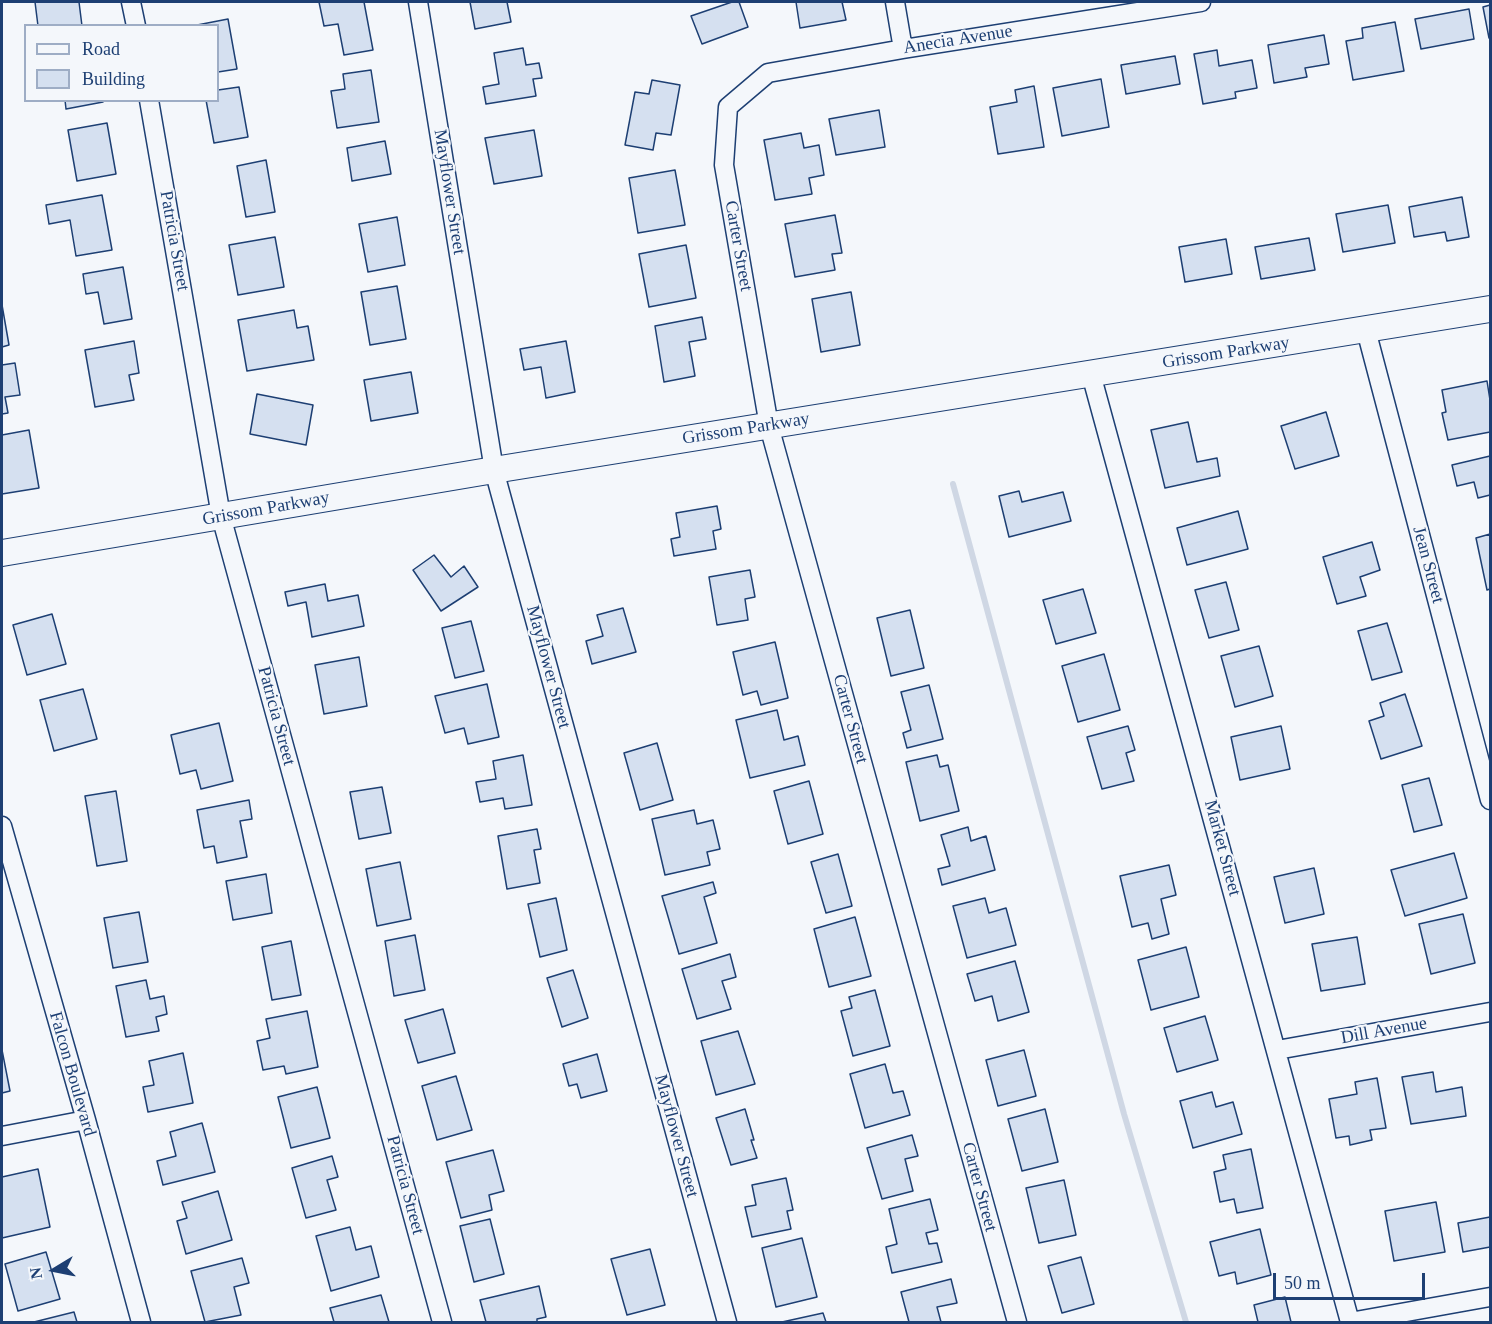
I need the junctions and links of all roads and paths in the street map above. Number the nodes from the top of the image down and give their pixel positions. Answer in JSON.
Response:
{"nodes":[{"id":1,"x":131,"y":2,"type":"edge"},
{"id":2,"x":418,"y":2,"type":"edge"},
{"id":3,"x":896,"y":2,"type":"edge"},
{"id":4,"x":1201,"y":2,"type":"edge"},
{"id":5,"x":136,"y":24,"type":"edge"},
{"id":6,"x":903,"y":49,"type":"junction"},
{"id":7,"x":149,"y":102,"type":"edge"},
{"id":8,"x":728,"y":107,"type":"joint"},
{"id":9,"x":1491,"y":309,"type":"edge"},
{"id":10,"x":1366,"y":330,"type":"junction"},
{"id":11,"x":1091,"y":374,"type":"junction"},
{"id":12,"x":769,"y":426,"type":"junction"},
{"id":13,"x":494,"y":470,"type":"junction"},
{"id":14,"x":221,"y":516,"type":"junction"},
{"id":15,"x":2,"y":553,"type":"edge"},
{"id":16,"x":1491,"y":800,"type":"edge"},
{"id":17,"x":2,"y":826,"type":"edge"},
{"id":18,"x":6,"y":858,"type":"edge"},
{"id":19,"x":1491,"y":1012,"type":"edge"},
{"id":20,"x":1277,"y":1050,"type":"junction"},
{"id":21,"x":86,"y":1120,"type":"junction"},
{"id":22,"x":2,"y":1136,"type":"edge"},
{"id":23,"x":1491,"y":1297,"type":"edge"},
{"id":24,"x":1350,"y":1322,"type":"edge"},
{"id":25,"x":141,"y":1323,"type":"edge"},
{"id":26,"x":442,"y":1323,"type":"edge"},
{"id":27,"x":727,"y":1323,"type":"edge"},
{"id":28,"x":1017,"y":1323,"type":"edge"}],
"edges":[{"from":1,"to":5,"type":"street"},
{"from":2,"to":13,"type":"street","name":"Mayflower Street"},
{"from":3,"to":6,"type":"street"},
{"from":4,"to":6,"type":"street","name":"Anecia Avenue"},
{"from":6,"to":8,"type":"street","name":"Anecia Avenue"},
{"from":7,"to":14,"type":"street","name":"Patricia Street"},
{"from":8,"to":12,"type":"street","name":"Carter Street"},
{"from":9,"to":10,"type":"main road","name":"Grissom Parkway"},
{"from":10,"to":11,"type":"main road","name":"Grissom Parkway"},
{"from":10,"to":16,"type":"street","name":"Jean Street"},
{"from":11,"to":12,"type":"main road","name":"Grissom Parkway"},
{"from":11,"to":20,"type":"street","name":"Market Street"},
{"from":12,"to":13,"type":"main road","name":"Grissom Parkway"},
{"from":12,"to":28,"type":"street","name":"Carter Street"},
{"from":13,"to":14,"type":"main road","name":"Grissom Parkway"},
{"from":13,"to":27,"type":"street","name":"Mayflower Street"},
{"from":14,"to":15,"type":"main road","name":"Grissom Parkway"},
{"from":14,"to":26,"type":"street","name":"Patricia Street"},
{"from":17,"to":18,"type":"street","name":"Falcon Boulevard"},
{"from":18,"to":21,"type":"street","name":"Falcon Boulevard"},
{"from":19,"to":20,"type":"street","name":"Dill Avenue"},
{"from":20,"to":24,"type":"street","name":"Market Street"},
{"from":21,"to":22,"type":"street"},
{"from":21,"to":25,"type":"street","name":"Falcon Boulevard"},
{"from":23,"to":24,"type":"street"}]}
